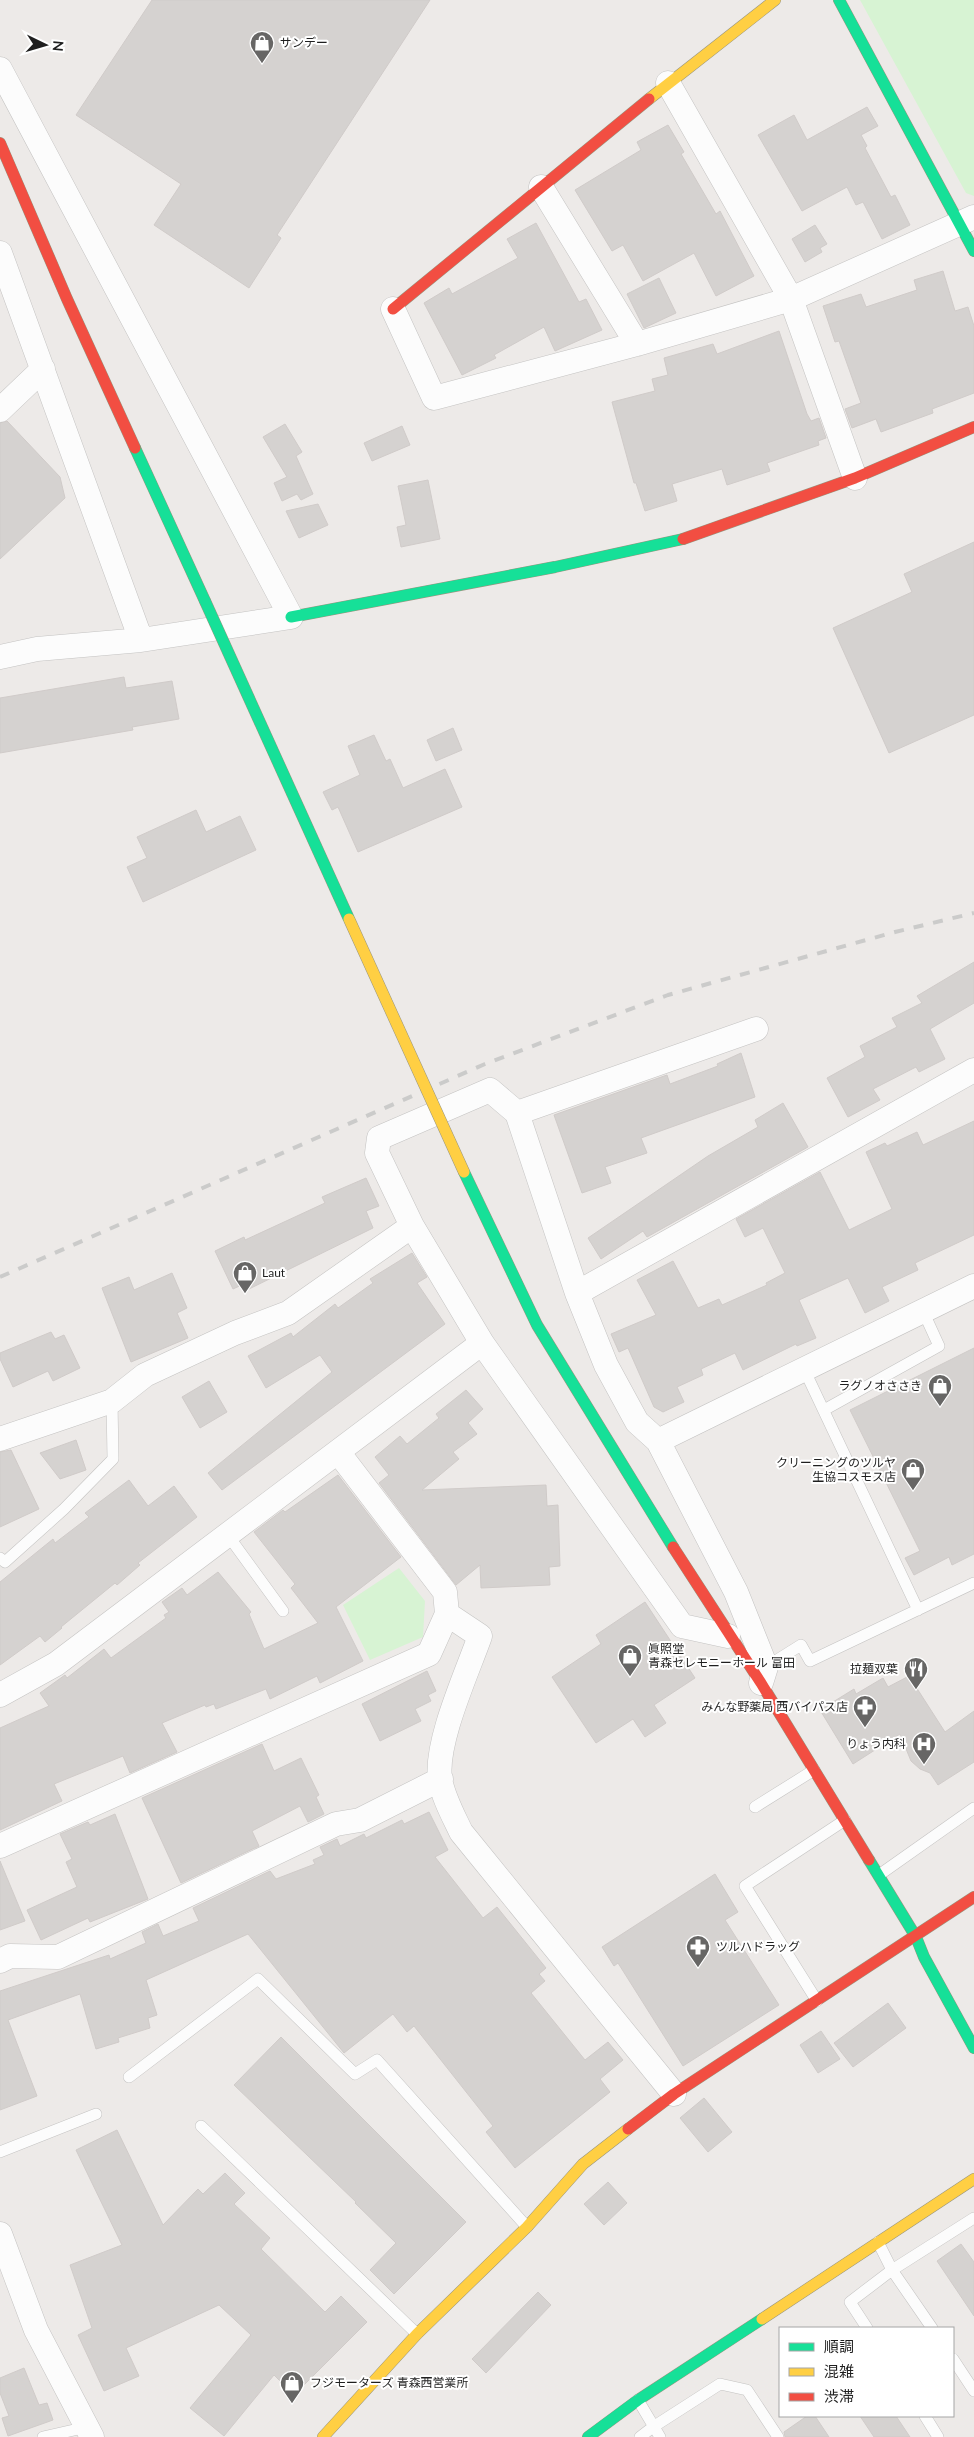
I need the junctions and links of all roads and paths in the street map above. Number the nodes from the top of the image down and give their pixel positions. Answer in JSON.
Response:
{"nodes":[{"id":1,"x":775,"y":0,"type":"edge"},
{"id":2,"x":839,"y":0,"type":"edge"},
{"id":3,"x":0,"y":69,"type":"edge"},
{"id":4,"x":668,"y":83,"type":"junction"},
{"id":5,"x":0,"y":143,"type":"edge"},
{"id":6,"x":541,"y":187,"type":"junction"},
{"id":7,"x":967,"y":220,"type":"edge"},
{"id":8,"x":974,"y":251,"type":"edge"},
{"id":9,"x":0,"y":253,"type":"edge"},
{"id":10,"x":791,"y":299,"type":"junction"},
{"id":11,"x":393,"y":309,"type":"joint"},
{"id":12,"x":637,"y":344,"type":"junction"},
{"id":13,"x":43,"y":369,"type":"junction"},
{"id":14,"x":0,"y":410,"type":"edge"},
{"id":15,"x":974,"y":427,"type":"edge"},
{"id":16,"x":856,"y":478,"type":"junction"},
{"id":17,"x":291,"y":617,"type":"junction"},
{"id":18,"x":141,"y":640,"type":"junction"},
{"id":19,"x":0,"y":657,"type":"edge"},
{"id":20,"x":756,"y":1029,"type":"dead end"},
{"id":21,"x":974,"y":1070,"type":"edge"},
{"id":22,"x":517,"y":1113,"type":"junction"},
{"id":23,"x":412,"y":1226,"type":"junction"},
{"id":24,"x":974,"y":1286,"type":"edge"},
{"id":25,"x":577,"y":1293,"type":"junction"},
{"id":26,"x":923,"y":1311,"type":"junction"},
{"id":27,"x":482,"y":1343,"type":"junction"},
{"id":28,"x":804,"y":1369,"type":"junction"},
{"id":29,"x":112,"y":1401,"type":"junction"},
{"id":30,"x":824,"y":1410,"type":"junction"},
{"id":31,"x":0,"y":1439,"type":"edge"},
{"id":32,"x":658,"y":1442,"type":"junction"},
{"id":33,"x":338,"y":1452,"type":"junction"},
{"id":34,"x":227,"y":1534,"type":"junction"},
{"id":35,"x":0,"y":1558,"type":"edge"},
{"id":36,"x":974,"y":1583,"type":"edge"},
{"id":37,"x":918,"y":1610,"type":"junction"},
{"id":38,"x":283,"y":1611,"type":"dead end"},
{"id":39,"x":447,"y":1614,"type":"junction"},
{"id":40,"x":728,"y":1636,"type":"junction"},
{"id":41,"x":764,"y":1675,"type":"junction"},
{"id":42,"x":0,"y":1695,"type":"edge"},
{"id":43,"x":814,"y":1770,"type":"junction"},
{"id":44,"x":440,"y":1779,"type":"junction"},
{"id":45,"x":754,"y":1807,"type":"dead end"},
{"id":46,"x":974,"y":1808,"type":"edge"},
{"id":47,"x":845,"y":1820,"type":"junction"},
{"id":48,"x":0,"y":1846,"type":"edge"},
{"id":49,"x":879,"y":1875,"type":"junction"},
{"id":50,"x":974,"y":1897,"type":"edge"},
{"id":51,"x":916,"y":1937,"type":"junction"},
{"id":52,"x":0,"y":1961,"type":"edge"},
{"id":53,"x":817,"y":2001,"type":"junction"},
{"id":54,"x":974,"y":2048,"type":"edge"},
{"id":55,"x":129,"y":2077,"type":"dead end"},
{"id":56,"x":674,"y":2094,"type":"junction"},
{"id":57,"x":96,"y":2114,"type":"dead end"},
{"id":58,"x":201,"y":2126,"type":"dead end"},
{"id":59,"x":0,"y":2152,"type":"edge"},
{"id":60,"x":974,"y":2179,"type":"edge"},
{"id":61,"x":974,"y":2218,"type":"edge"},
{"id":62,"x":527,"y":2226,"type":"junction"},
{"id":63,"x":0,"y":2234,"type":"edge"},
{"id":64,"x":878,"y":2242,"type":"junction"},
{"id":65,"x":892,"y":2270,"type":"junction"},
{"id":66,"x":8,"y":2277,"type":"edge"},
{"id":67,"x":866,"y":2327,"type":"edge"},
{"id":68,"x":931,"y":2327,"type":"edge"},
{"id":69,"x":417,"y":2334,"type":"junction"},
{"id":70,"x":954,"y":2361,"type":"edge"},
{"id":71,"x":974,"y":2391,"type":"edge"},
{"id":72,"x":638,"y":2400,"type":"junction"},
{"id":73,"x":925,"y":2417,"type":"edge"},
{"id":74,"x":653,"y":2426,"type":"junction"},
{"id":75,"x":90,"y":2432,"type":"edge"},
{"id":76,"x":43,"y":2437,"type":"edge"},
{"id":77,"x":323,"y":2437,"type":"edge"},
{"id":78,"x":588,"y":2437,"type":"edge"},
{"id":79,"x":640,"y":2437,"type":"edge"},
{"id":80,"x":660,"y":2437,"type":"edge"},
{"id":81,"x":778,"y":2437,"type":"edge"},
{"id":82,"x":938,"y":2437,"type":"edge"}],
"edges":[{"from":1,"to":4,"type":"street"},
{"from":2,"to":7,"type":"street"},
{"from":3,"to":17,"type":"street"},
{"from":4,"to":6,"type":"street"},
{"from":4,"to":10,"type":"street"},
{"from":5,"to":40,"type":"street","bridge":true},
{"from":6,"to":11,"type":"street"},
{"from":6,"to":12,"type":"street"},
{"from":7,"to":8,"type":"street"},
{"from":7,"to":10,"type":"street"},
{"from":9,"to":13,"type":"street"},
{"from":10,"to":12,"type":"street"},
{"from":10,"to":16,"type":"street"},
{"from":11,"to":12,"type":"street"},
{"from":13,"to":14,"type":"street"},
{"from":13,"to":18,"type":"street"},
{"from":15,"to":16,"type":"street"},
{"from":16,"to":17,"type":"street"},
{"from":17,"to":18,"type":"street"},
{"from":18,"to":19,"type":"street"},
{"from":20,"to":22,"type":"street"},
{"from":21,"to":25,"type":"street"},
{"from":22,"to":23,"type":"street"},
{"from":22,"to":25,"type":"street"},
{"from":23,"to":27,"type":"street"},
{"from":23,"to":29,"type":"street"},
{"from":24,"to":26,"type":"street"},
{"from":25,"to":32,"type":"street"},
{"from":26,"to":28,"type":"street"},
{"from":26,"to":30,"type":"lane"},
{"from":27,"to":33,"type":"street"},
{"from":27,"to":40,"type":"street"},
{"from":28,"to":30,"type":"lane"},
{"from":28,"to":32,"type":"street"},
{"from":29,"to":31,"type":"street"},
{"from":29,"to":35,"type":"lane"},
{"from":30,"to":37,"type":"lane"},
{"from":32,"to":41,"type":"street"},
{"from":33,"to":34,"type":"street"},
{"from":33,"to":39,"type":"street"},
{"from":34,"to":38,"type":"lane"},
{"from":34,"to":42,"type":"street"},
{"from":36,"to":37,"type":"lane"},
{"from":37,"to":41,"type":"lane"},
{"from":39,"to":44,"type":"street"},
{"from":39,"to":48,"type":"street"},
{"from":40,"to":41,"type":"street"},
{"from":41,"to":43,"type":"street"},
{"from":43,"to":45,"type":"lane"},
{"from":43,"to":47,"type":"street"},
{"from":44,"to":52,"type":"street"},
{"from":44,"to":56,"type":"street"},
{"from":46,"to":49,"type":"lane"},
{"from":47,"to":49,"type":"street"},
{"from":47,"to":53,"type":"lane"},
{"from":49,"to":51,"type":"street"},
{"from":50,"to":51,"type":"street"},
{"from":51,"to":53,"type":"street"},
{"from":51,"to":54,"type":"street"},
{"from":53,"to":56,"type":"street"},
{"from":55,"to":62,"type":"lane"},
{"from":56,"to":62,"type":"street"},
{"from":57,"to":59,"type":"lane"},
{"from":58,"to":69,"type":"lane"},
{"from":60,"to":64,"type":"street"},
{"from":61,"to":65,"type":"lane"},
{"from":62,"to":69,"type":"street"},
{"from":63,"to":66,"type":"street"},
{"from":64,"to":65,"type":"lane"},
{"from":64,"to":72,"type":"street"},
{"from":65,"to":67,"type":"lane"},
{"from":65,"to":68,"type":"lane"},
{"from":66,"to":75,"type":"street"},
{"from":69,"to":77,"type":"street"},
{"from":70,"to":71,"type":"lane"},
{"from":72,"to":74,"type":"lane"},
{"from":72,"to":78,"type":"street"},
{"from":73,"to":82,"type":"lane"},
{"from":74,"to":79,"type":"lane"},
{"from":74,"to":80,"type":"lane"},
{"from":74,"to":81,"type":"lane"},
{"from":75,"to":76,"type":"lane"}]}
